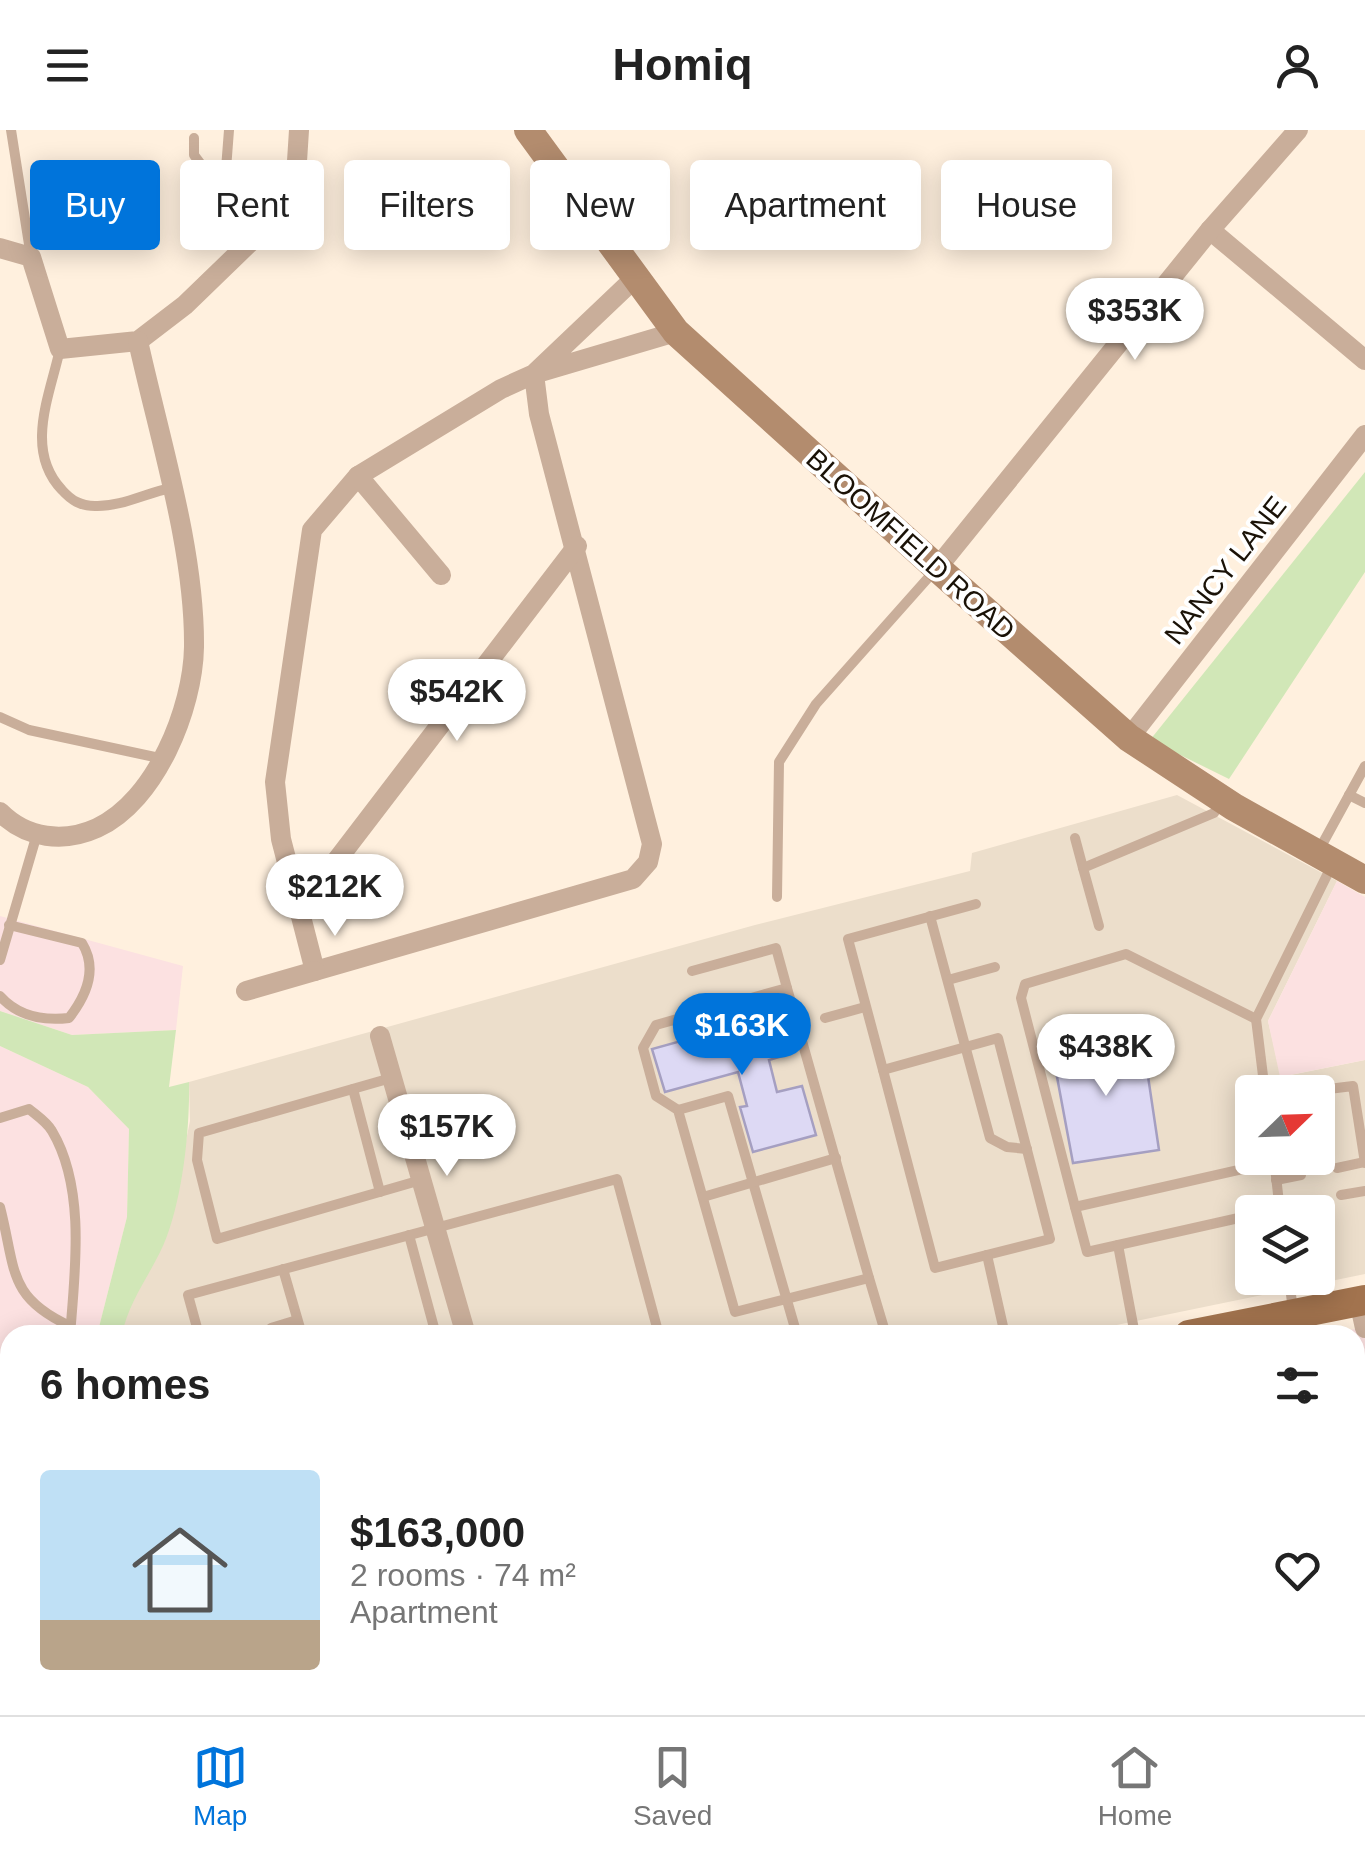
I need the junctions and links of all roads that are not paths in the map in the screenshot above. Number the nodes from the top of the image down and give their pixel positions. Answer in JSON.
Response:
{"nodes":[{"id":1,"x":11,"y":130,"type":"edge"},
{"id":2,"x":229,"y":130,"type":"edge"},
{"id":3,"x":299,"y":130,"type":"edge"},
{"id":4,"x":528,"y":130,"type":"edge"},
{"id":5,"x":1298,"y":130,"type":"edge"},
{"id":6,"x":194,"y":138,"type":"dead end"},
{"id":7,"x":198,"y":160,"type":"edge"},
{"id":8,"x":227,"y":160,"type":"edge"},
{"id":9,"x":297,"y":160,"type":"edge"},
{"id":10,"x":1210,"y":230,"type":"junction"},
{"id":11,"x":0,"y":248,"type":"edge"},
{"id":12,"x":240,"y":250,"type":"edge"},
{"id":13,"x":31,"y":257,"type":"junction"},
{"id":14,"x":636,"y":277,"type":"junction"},
{"id":15,"x":676,"y":332,"type":"junction"},
{"id":16,"x":138,"y":341,"type":"junction"},
{"id":17,"x":60,"y":349,"type":"junction"},
{"id":18,"x":1365,"y":360,"type":"edge"},
{"id":19,"x":534,"y":374,"type":"junction"},
{"id":20,"x":1365,"y":435,"type":"edge"},
{"id":21,"x":358,"y":476,"type":"junction"},
{"id":22,"x":171,"y":488,"type":"junction"},
{"id":23,"x":578,"y":546,"type":"junction"},
{"id":24,"x":937,"y":568,"type":"junction"},
{"id":25,"x":441,"y":574,"type":"dead end"},
{"id":26,"x":0,"y":717,"type":"edge"},
{"id":27,"x":1129,"y":738,"type":"junction"},
{"id":28,"x":164,"y":759,"type":"junction"},
{"id":29,"x":1365,"y":766,"type":"edge"},
{"id":30,"x":1349,"y":795,"type":"junction"},
{"id":31,"x":1222,"y":800,"type":"junction"},
{"id":32,"x":1365,"y":803,"type":"edge"},
{"id":33,"x":0,"y":812,"type":"edge"},
{"id":34,"x":36,"y":834,"type":"junction"},
{"id":35,"x":1074,"y":838,"type":"dead end"},
{"id":36,"x":1325,"y":858,"type":"junction"},
{"id":37,"x":1083,"y":868,"type":"junction"},
{"id":38,"x":1365,"y":880,"type":"edge"},
{"id":39,"x":777,"y":897,"type":"dead end"},
{"id":40,"x":976,"y":904,"type":"dead end"},
{"id":41,"x":298,"y":912,"type":"junction"},
{"id":42,"x":930,"y":916,"type":"junction"},
{"id":43,"x":10,"y":925,"type":"junction"},
{"id":44,"x":1099,"y":926,"type":"dead end"},
{"id":45,"x":0,"y":960,"type":"edge"},
{"id":46,"x":995,"y":967,"type":"dead end"},
{"id":47,"x":315,"y":971,"type":"junction"},
{"id":48,"x":692,"y":971,"type":"dead end"},
{"id":49,"x":948,"y":980,"type":"junction"},
{"id":50,"x":787,"y":988,"type":"junction"},
{"id":51,"x":246,"y":991,"type":"dead end"},
{"id":52,"x":0,"y":996,"type":"edge"},
{"id":53,"x":865,"y":1007,"type":"junction"},
{"id":54,"x":825,"y":1018,"type":"dead end"},
{"id":55,"x":1256,"y":1018,"type":"junction"},
{"id":56,"x":380,"y":1036,"type":"dead end"},
{"id":57,"x":966,"y":1046,"type":"junction"},
{"id":58,"x":883,"y":1070,"type":"junction"},
{"id":59,"x":1263,"y":1075,"type":"edge"},
{"id":60,"x":392,"y":1078,"type":"junction"},
{"id":61,"x":1335,"y":1088,"type":"edge"},
{"id":62,"x":353,"y":1089,"type":"junction"},
{"id":63,"x":678,"y":1110,"type":"junction"},
{"id":64,"x":0,"y":1118,"type":"edge"},
{"id":65,"x":1027,"y":1149,"type":"junction"},
{"id":66,"x":836,"y":1158,"type":"junction"},
{"id":67,"x":1365,"y":1163,"type":"edge"},
{"id":68,"x":1337,"y":1168,"type":"dead end"},
{"id":69,"x":1235,"y":1169,"type":"edge"},
{"id":70,"x":1276,"y":1175,"type":"edge"},
{"id":71,"x":1302,"y":1175,"type":"dead end"},
{"id":72,"x":421,"y":1180,"type":"junction"},
{"id":73,"x":1276,"y":1180,"type":"junction"},
{"id":74,"x":753,"y":1182,"type":"junction"},
{"id":75,"x":1365,"y":1191,"type":"edge"},
{"id":76,"x":380,"y":1192,"type":"junction"},
{"id":77,"x":1278,"y":1195,"type":"edge"},
{"id":78,"x":1341,"y":1195,"type":"dead end"},
{"id":79,"x":703,"y":1196,"type":"junction"},
{"id":80,"x":0,"y":1207,"type":"edge"},
{"id":81,"x":1076,"y":1207,"type":"junction"},
{"id":82,"x":1235,"y":1218,"type":"edge"},
{"id":83,"x":434,"y":1228,"type":"junction"},
{"id":84,"x":409,"y":1235,"type":"junction"},
{"id":85,"x":1118,"y":1245,"type":"junction"},
{"id":86,"x":988,"y":1255,"type":"junction"},
{"id":87,"x":283,"y":1269,"type":"junction"},
{"id":88,"x":870,"y":1278,"type":"junction"},
{"id":89,"x":1291,"y":1295,"type":"edge"},
{"id":90,"x":786,"y":1300,"type":"junction"},
{"id":91,"x":1363,"y":1309,"type":"edge"},
{"id":92,"x":1294,"y":1314,"type":"junction"},
{"id":93,"x":298,"y":1320,"type":"junction"},
{"id":94,"x":62,"y":1325,"type":"edge"},
{"id":95,"x":70,"y":1325,"type":"edge"},
{"id":96,"x":196,"y":1325,"type":"edge"},
{"id":97,"x":281,"y":1325,"type":"edge"},
{"id":98,"x":299,"y":1325,"type":"edge"},
{"id":99,"x":433,"y":1325,"type":"edge"},
{"id":100,"x":463,"y":1325,"type":"edge"},
{"id":101,"x":655,"y":1325,"type":"edge"},
{"id":102,"x":793,"y":1325,"type":"edge"},
{"id":103,"x":883,"y":1325,"type":"edge"},
{"id":104,"x":1003,"y":1325,"type":"edge"},
{"id":105,"x":1133,"y":1325,"type":"edge"},
{"id":106,"x":1239,"y":1325,"type":"edge"}],
"edges":[{"from":1,"to":13,"type":"lane"},
{"from":2,"to":8,"type":"lane"},
{"from":3,"to":9,"type":"street"},
{"from":4,"to":14,"type":"street","name":"BLOOMFIELD ROAD"},
{"from":5,"to":10,"type":"street"},
{"from":6,"to":7,"type":"lane"},
{"from":10,"to":18,"type":"street"},
{"from":10,"to":24,"type":"street"},
{"from":11,"to":13,"type":"street"},
{"from":12,"to":16,"type":"street"},
{"from":13,"to":17,"type":"street"},
{"from":14,"to":15,"type":"street","name":"BLOOMFIELD ROAD"},
{"from":14,"to":19,"type":"street"},
{"from":15,"to":19,"type":"street"},
{"from":15,"to":24,"type":"street","name":"BLOOMFIELD ROAD"},
{"from":16,"to":17,"type":"street"},
{"from":16,"to":22,"type":"street"},
{"from":17,"to":22,"type":"lane"},
{"from":19,"to":21,"type":"street"},
{"from":19,"to":23,"type":"street"},
{"from":20,"to":27,"type":"street","name":"NANCY LANE"},
{"from":21,"to":25,"type":"street"},
{"from":21,"to":41,"type":"street"},
{"from":22,"to":28,"type":"street"},
{"from":23,"to":41,"type":"street"},
{"from":23,"to":47,"type":"street"},
{"from":24,"to":27,"type":"street","name":"BLOOMFIELD ROAD"},
{"from":24,"to":39,"type":"lane"},
{"from":26,"to":28,"type":"lane"},
{"from":27,"to":31,"type":"street","name":"BLOOMFIELD ROAD"},
{"from":28,"to":34,"type":"street"},
{"from":29,"to":30,"type":"lane"},
{"from":30,"to":32,"type":"lane"},
{"from":30,"to":36,"type":"lane"},
{"from":31,"to":36,"type":"street","name":"BLOOMFIELD ROAD"},
{"from":31,"to":37,"type":"lane"},
{"from":33,"to":34,"type":"street"},
{"from":34,"to":43,"type":"lane"},
{"from":35,"to":37,"type":"lane"},
{"from":36,"to":38,"type":"street","name":"BLOOMFIELD ROAD"},
{"from":36,"to":55,"type":"lane"},
{"from":37,"to":44,"type":"lane"},
{"from":40,"to":42,"type":"lane"},
{"from":41,"to":47,"type":"street"},
{"from":42,"to":49,"type":"lane"},
{"from":42,"to":53,"type":"lane"},
{"from":43,"to":45,"type":"lane"},
{"from":43,"to":52,"type":"lane"},
{"from":46,"to":49,"type":"lane"},
{"from":47,"to":51,"type":"street"},
{"from":48,"to":50,"type":"lane"},
{"from":49,"to":57,"type":"lane"},
{"from":50,"to":63,"type":"lane"},
{"from":50,"to":66,"type":"lane"},
{"from":53,"to":54,"type":"lane"},
{"from":53,"to":58,"type":"lane"},
{"from":55,"to":59,"type":"lane"},
{"from":55,"to":81,"type":"lane"},
{"from":56,"to":60,"type":"street"},
{"from":57,"to":58,"type":"lane"},
{"from":57,"to":65,"type":"lane"},
{"from":57,"to":65,"type":"lane"},
{"from":58,"to":86,"type":"lane"},
{"from":60,"to":62,"type":"lane"},
{"from":60,"to":72,"type":"street"},
{"from":61,"to":67,"type":"lane"},
{"from":62,"to":76,"type":"lane"},
{"from":62,"to":76,"type":"lane"},
{"from":63,"to":74,"type":"lane"},
{"from":63,"to":79,"type":"lane"},
{"from":64,"to":95,"type":"lane"},
{"from":65,"to":86,"type":"lane"},
{"from":66,"to":74,"type":"lane"},
{"from":66,"to":88,"type":"lane"},
{"from":67,"to":68,"type":"lane"},
{"from":69,"to":81,"type":"lane"},
{"from":70,"to":73,"type":"lane"},
{"from":71,"to":73,"type":"lane"},
{"from":72,"to":76,"type":"lane"},
{"from":72,"to":83,"type":"street"},
{"from":73,"to":77,"type":"lane"},
{"from":74,"to":79,"type":"lane"},
{"from":74,"to":90,"type":"lane"},
{"from":75,"to":78,"type":"lane"},
{"from":79,"to":90,"type":"lane"},
{"from":80,"to":94,"type":"lane"},
{"from":81,"to":85,"type":"lane"},
{"from":82,"to":85,"type":"lane"},
{"from":83,"to":84,"type":"lane"},
{"from":83,"to":100,"type":"street"},
{"from":83,"to":101,"type":"lane"},
{"from":84,"to":87,"type":"lane"},
{"from":84,"to":99,"type":"lane"},
{"from":85,"to":105,"type":"lane"},
{"from":86,"to":104,"type":"lane"},
{"from":87,"to":93,"type":"lane"},
{"from":87,"to":96,"type":"lane"},
{"from":88,"to":90,"type":"lane"},
{"from":88,"to":103,"type":"lane"},
{"from":89,"to":92,"type":"lane"},
{"from":90,"to":102,"type":"lane"},
{"from":91,"to":92,"type":"main road"},
{"from":92,"to":106,"type":"main road"},
{"from":93,"to":97,"type":"lane"},
{"from":93,"to":98,"type":"lane"}]}
